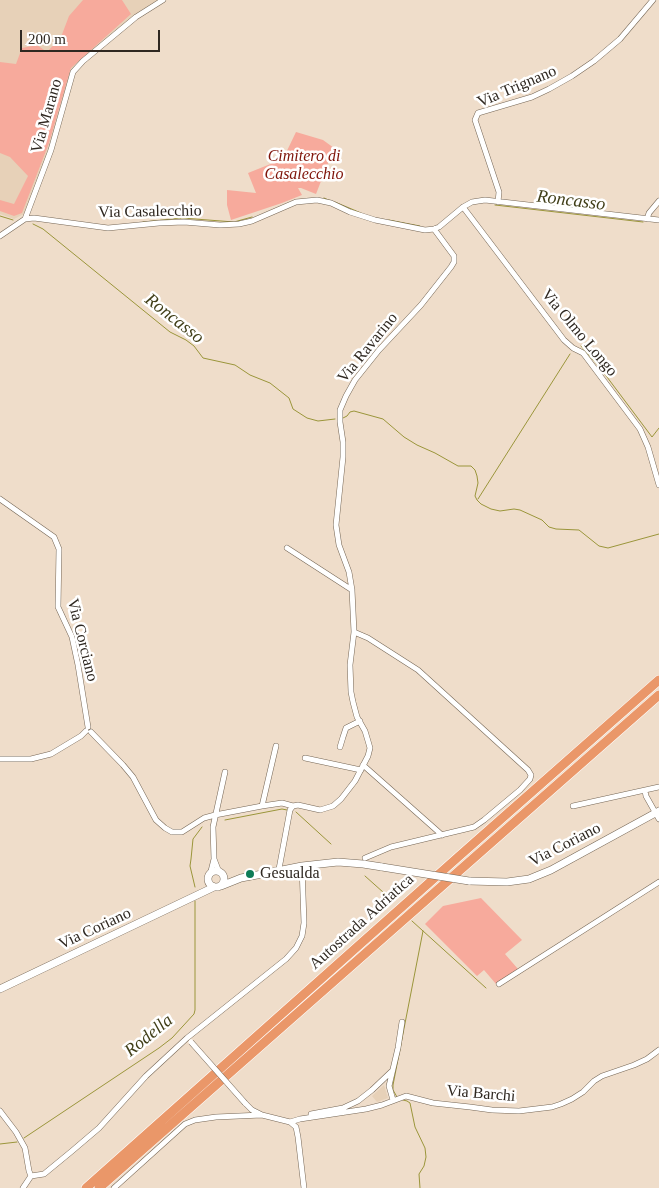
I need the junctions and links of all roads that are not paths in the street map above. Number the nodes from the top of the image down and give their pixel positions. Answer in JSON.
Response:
{"nodes":[{"id":1,"x":164,"y":0,"type":"edge"},
{"id":2,"x":653,"y":0,"type":"edge"},
{"id":3,"x":659,"y":201,"type":"edge"},
{"id":4,"x":498,"y":202,"type":"junction"},
{"id":5,"x":463,"y":207,"type":"junction"},
{"id":6,"x":25,"y":219,"type":"junction"},
{"id":7,"x":647,"y":219,"type":"junction"},
{"id":8,"x":659,"y":220,"type":"edge"},
{"id":9,"x":434,"y":229,"type":"junction"},
{"id":10,"x":0,"y":236,"type":"edge"},
{"id":11,"x":659,"y":485,"type":"edge"},
{"id":12,"x":0,"y":499,"type":"edge"},
{"id":13,"x":287,"y":548,"type":"dead end"},
{"id":14,"x":352,"y":590,"type":"junction"},
{"id":15,"x":354,"y":632,"type":"junction"},
{"id":16,"x":659,"y":680,"type":"edge"},
{"id":17,"x":659,"y":695,"type":"edge"},
{"id":18,"x":360,"y":721,"type":"junction"},
{"id":19,"x":88,"y":730,"type":"junction"},
{"id":20,"x":276,"y":746,"type":"dead end"},
{"id":21,"x":340,"y":747,"type":"dead end"},
{"id":22,"x":305,"y":758,"type":"dead end"},
{"id":23,"x":0,"y":759,"type":"edge"},
{"id":24,"x":362,"y":768,"type":"junction"},
{"id":25,"x":225,"y":772,"type":"dead end"},
{"id":26,"x":659,"y":787,"type":"edge"},
{"id":27,"x":645,"y":790,"type":"junction"},
{"id":28,"x":262,"y":806,"type":"junction"},
{"id":29,"x":293,"y":806,"type":"junction"},
{"id":30,"x":573,"y":806,"type":"dead end"},
{"id":31,"x":658,"y":814,"type":"edge"},
{"id":32,"x":215,"y":815,"type":"junction"},
{"id":33,"x":442,"y":835,"type":"junction"},
{"id":34,"x":365,"y":858,"type":"dead end"},
{"id":35,"x":214,"y":859,"type":"junction"},
{"id":36,"x":302,"y":866,"type":"junction"},
{"id":37,"x":279,"y":870,"type":"junction"},
{"id":38,"x":221,"y":873,"type":"junction"},
{"id":39,"x":209,"y":877,"type":"junction"},
{"id":40,"x":241,"y":878,"type":"junction"},
{"id":41,"x":659,"y":882,"type":"edge"},
{"id":42,"x":217,"y":886,"type":"junction"},
{"id":43,"x":201,"y":893,"type":"junction"},
{"id":44,"x":499,"y":984,"type":"dead end"},
{"id":45,"x":0,"y":989,"type":"edge"},
{"id":46,"x":402,"y":1022,"type":"dead end"},
{"id":47,"x":189,"y":1040,"type":"junction"},
{"id":48,"x":659,"y":1050,"type":"edge"},
{"id":49,"x":392,"y":1071,"type":"junction"},
{"id":50,"x":397,"y":1099,"type":"junction"},
{"id":51,"x":0,"y":1110,"type":"edge"},
{"id":52,"x":262,"y":1115,"type":"junction"},
{"id":53,"x":311,"y":1117,"type":"junction"},
{"id":54,"x":290,"y":1122,"type":"junction"},
{"id":55,"x":32,"y":1176,"type":"junction"},
{"id":56,"x":23,"y":1188,"type":"edge"},
{"id":57,"x":86,"y":1188,"type":"edge"},
{"id":58,"x":99,"y":1188,"type":"edge"},
{"id":59,"x":114,"y":1188,"type":"edge"},
{"id":60,"x":304,"y":1188,"type":"edge"}],
"edges":[{"from":1,"to":6,"type":"street","name":"Via Marano"},
{"from":2,"to":4,"type":"street","name":"Via Trignano"},
{"from":3,"to":7,"type":"street"},
{"from":4,"to":5,"type":"street"},
{"from":4,"to":7,"type":"street"},
{"from":5,"to":9,"type":"street"},
{"from":5,"to":11,"type":"street","name":"Via Olmo Longo"},
{"from":6,"to":9,"type":"street","name":"Via Casalecchio"},
{"from":6,"to":10,"type":"street"},
{"from":7,"to":8,"type":"street"},
{"from":9,"to":14,"type":"street","name":"Via Ravarino"},
{"from":12,"to":19,"type":"street","name":"Via Corciano"},
{"from":13,"to":14,"type":"street"},
{"from":14,"to":15,"type":"street","name":"Via Ravarino"},
{"from":15,"to":18,"type":"street","name":"Via Ravarino"},
{"from":15,"to":33,"type":"street"},
{"from":16,"to":57,"type":"highway","name":"Autostrada Adriatica"},
{"from":17,"to":58,"type":"highway","name":"Autostrada Adriatica"},
{"from":18,"to":21,"type":"street"},
{"from":18,"to":24,"type":"street","name":"Via Ravarino"},
{"from":19,"to":23,"type":"street"},
{"from":19,"to":32,"type":"street","name":"Via Ravarino"},
{"from":20,"to":28,"type":"street"},
{"from":22,"to":24,"type":"street"},
{"from":24,"to":29,"type":"street","name":"Via Ravarino"},
{"from":24,"to":33,"type":"street"},
{"from":25,"to":32,"type":"street"},
{"from":26,"to":27,"type":"street","name":"Via Coriano"},
{"from":27,"to":30,"type":"street","name":"Via Coriano"},
{"from":27,"to":31,"type":"street"},
{"from":28,"to":29,"type":"street","name":"Via Ravarino"},
{"from":28,"to":32,"type":"street","name":"Via Ravarino"},
{"from":29,"to":37,"type":"street"},
{"from":31,"to":36,"type":"main road","name":"Via Coriano","bridge":true},
{"from":32,"to":35,"type":"street"},
{"from":33,"to":34,"type":"street"},
{"from":35,"to":38,"type":"street"},
{"from":35,"to":39,"type":"street"},
{"from":36,"to":37,"type":"main road","name":"Via Coriano"},
{"from":36,"to":47,"type":"street"},
{"from":37,"to":40,"type":"main road","name":"Via Coriano"},
{"from":38,"to":39,"type":"main road"},
{"from":38,"to":40,"type":"main road","name":"Via Coriano"},
{"from":38,"to":42,"type":"main road"},
{"from":39,"to":42,"type":"main road"},
{"from":39,"to":43,"type":"main road"},
{"from":40,"to":42,"type":"main road","name":"Via Coriano"},
{"from":41,"to":44,"type":"street"},
{"from":42,"to":43,"type":"main road","name":"Via Coriano"},
{"from":43,"to":45,"type":"main road","name":"Via Coriano"},
{"from":46,"to":49,"type":"street"},
{"from":47,"to":52,"type":"street","bridge":true},
{"from":47,"to":55,"type":"street"},
{"from":48,"to":50,"type":"street","name":"Via Barchi"},
{"from":49,"to":50,"type":"street"},
{"from":49,"to":53,"type":"street"},
{"from":50,"to":53,"type":"street","name":"Via Barchi"},
{"from":51,"to":55,"type":"street"},
{"from":52,"to":54,"type":"street"},
{"from":52,"to":59,"type":"street"},
{"from":53,"to":54,"type":"street","name":"Via Barchi"},
{"from":54,"to":60,"type":"street"},
{"from":55,"to":56,"type":"street"}]}
